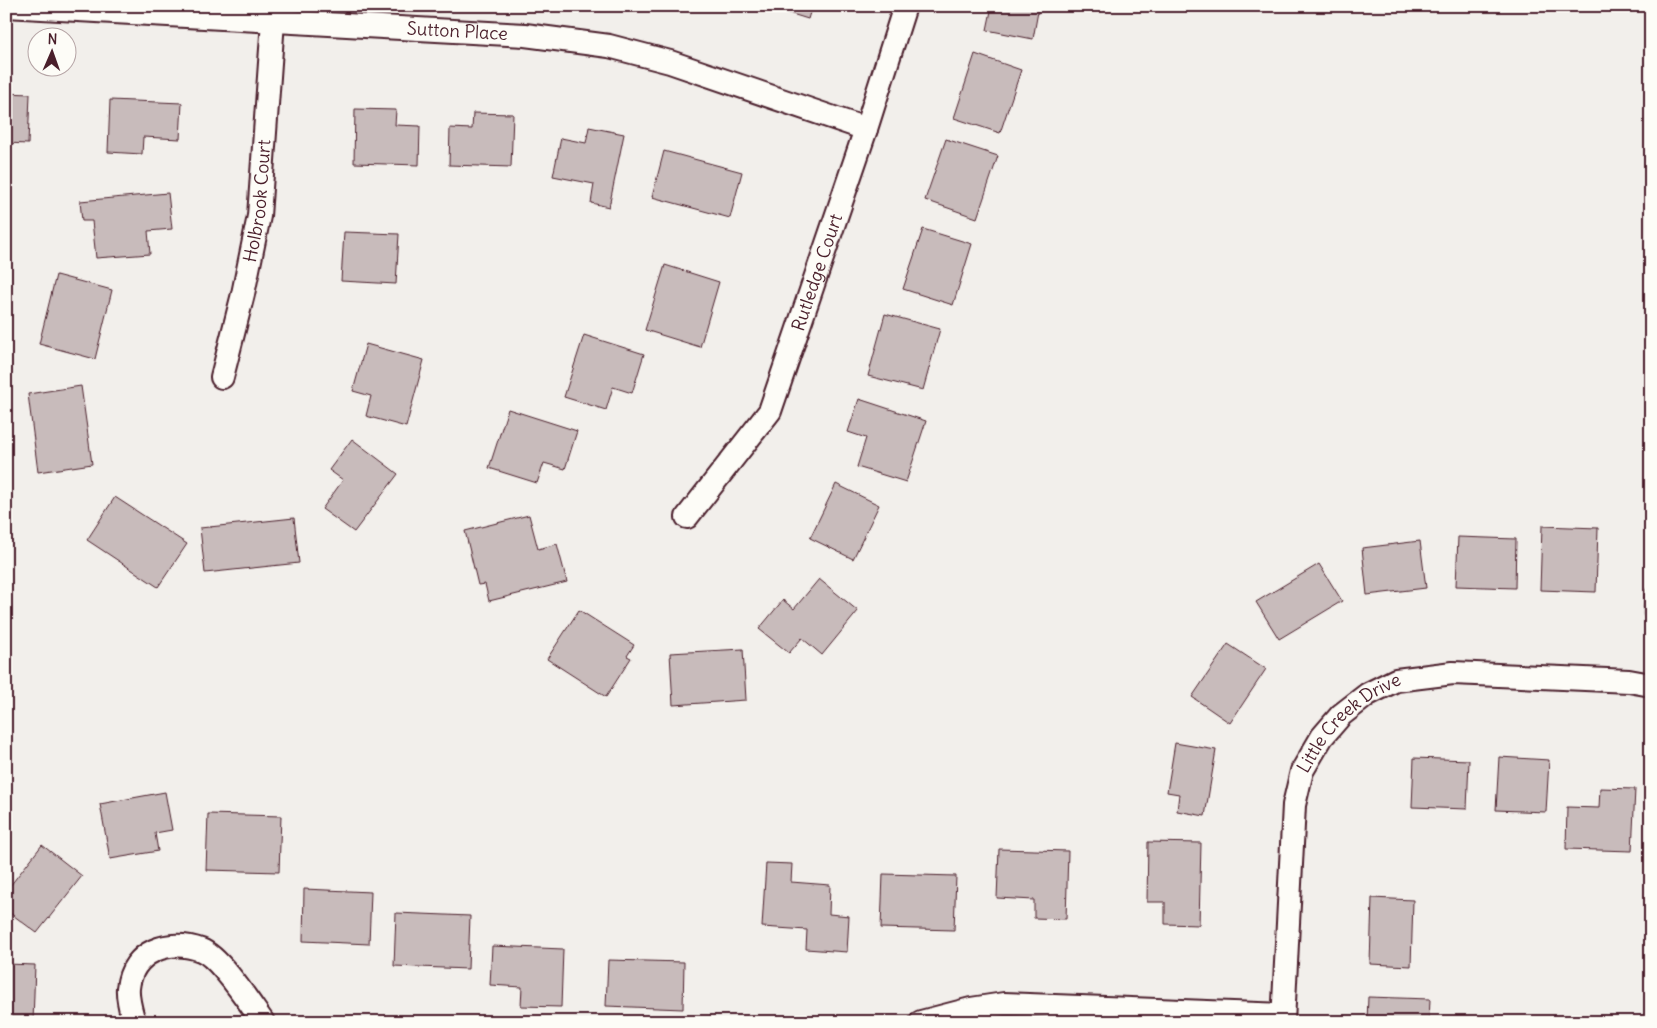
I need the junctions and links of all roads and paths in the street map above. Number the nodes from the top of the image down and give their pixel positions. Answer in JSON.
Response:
{"nodes":[{"id":1,"x":6,"y":6,"type":"edge"},
{"id":2,"x":905,"y":6,"type":"edge"},
{"id":3,"x":273,"y":22,"type":"junction"},
{"id":4,"x":866,"y":129,"type":"junction"},
{"id":5,"x":222,"y":377,"type":"dead end"},
{"id":6,"x":687,"y":517,"type":"dead end"},
{"id":7,"x":1651,"y":685,"type":"edge"},
{"id":8,"x":1283,"y":1019,"type":"edge"},
{"id":9,"x":134,"y":1022,"type":"edge"},
{"id":10,"x":263,"y":1022,"type":"edge"},
{"id":11,"x":921,"y":1022,"type":"edge"}],
"edges":[{"from":1,"to":3,"type":"street","name":"Sutton Place"},
{"from":2,"to":4,"type":"street","name":"Rutledge Court"},
{"from":3,"to":4,"type":"street","name":"Sutton Place"},
{"from":3,"to":5,"type":"street","name":"Holbrook Court"},
{"from":4,"to":6,"type":"street","name":"Rutledge Court"},
{"from":7,"to":8,"type":"street","name":"Little Creek Drive"},
{"from":8,"to":11,"type":"street"},
{"from":9,"to":10,"type":"street"}]}
